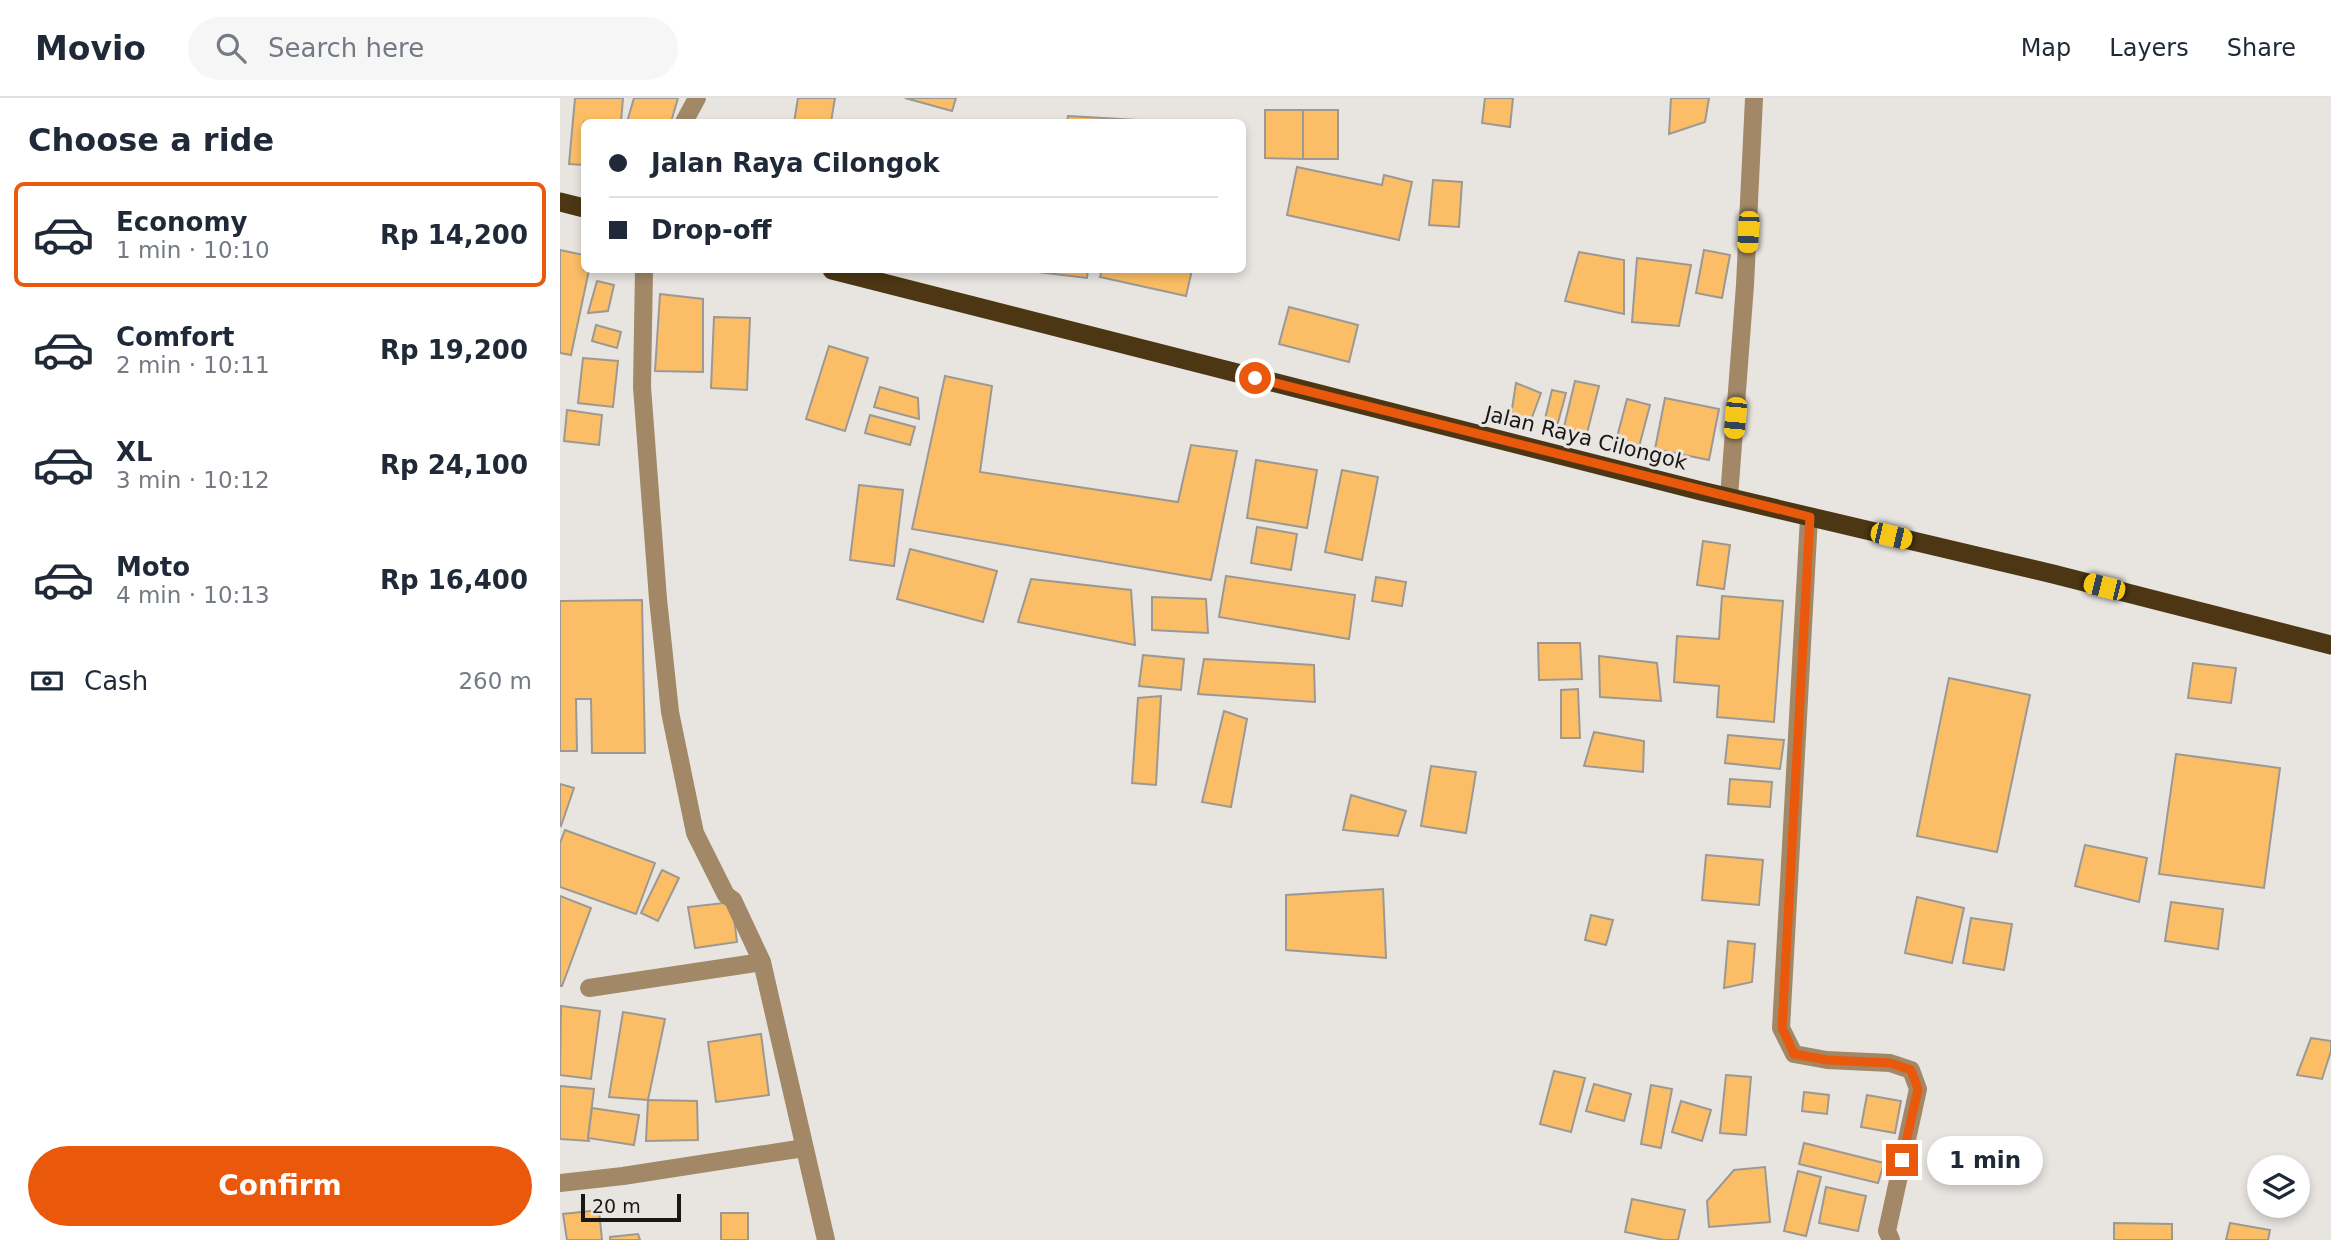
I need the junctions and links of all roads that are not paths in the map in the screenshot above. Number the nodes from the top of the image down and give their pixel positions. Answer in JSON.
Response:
{"nodes":[{"id":1,"x":697,"y":98,"type":"edge"},
{"id":2,"x":1754,"y":98,"type":"edge"},
{"id":3,"x":686,"y":119,"type":"edge"},
{"id":4,"x":560,"y":202,"type":"edge"},
{"id":5,"x":581,"y":207,"type":"edge"},
{"id":6,"x":644,"y":273,"type":"edge"},
{"id":7,"x":844,"y":273,"type":"edge"},
{"id":8,"x":1729,"y":497,"type":"junction"},
{"id":9,"x":1810,"y":517,"type":"junction"},
{"id":10,"x":2331,"y":645,"type":"edge"},
{"id":11,"x":762,"y":962,"type":"junction"},
{"id":12,"x":589,"y":988,"type":"dead end"},
{"id":13,"x":804,"y":1148,"type":"junction"},
{"id":14,"x":560,"y":1183,"type":"edge"},
{"id":15,"x":826,"y":1240,"type":"edge"},
{"id":16,"x":1891,"y":1240,"type":"edge"}],
"edges":[{"from":1,"to":3,"type":"street"},
{"from":2,"to":8,"type":"street"},
{"from":4,"to":5,"type":"highway"},
{"from":6,"to":11,"type":"street"},
{"from":7,"to":8,"type":"highway","name":"Jalan Raya Cilongok"},
{"from":8,"to":9,"type":"highway","name":"Jalan Raya Cilongok"},
{"from":9,"to":10,"type":"highway","name":"Jalan Raya Cilongok"},
{"from":9,"to":16,"type":"street"},
{"from":11,"to":12,"type":"street"},
{"from":11,"to":13,"type":"street"},
{"from":13,"to":14,"type":"street"},
{"from":13,"to":15,"type":"street"}]}
